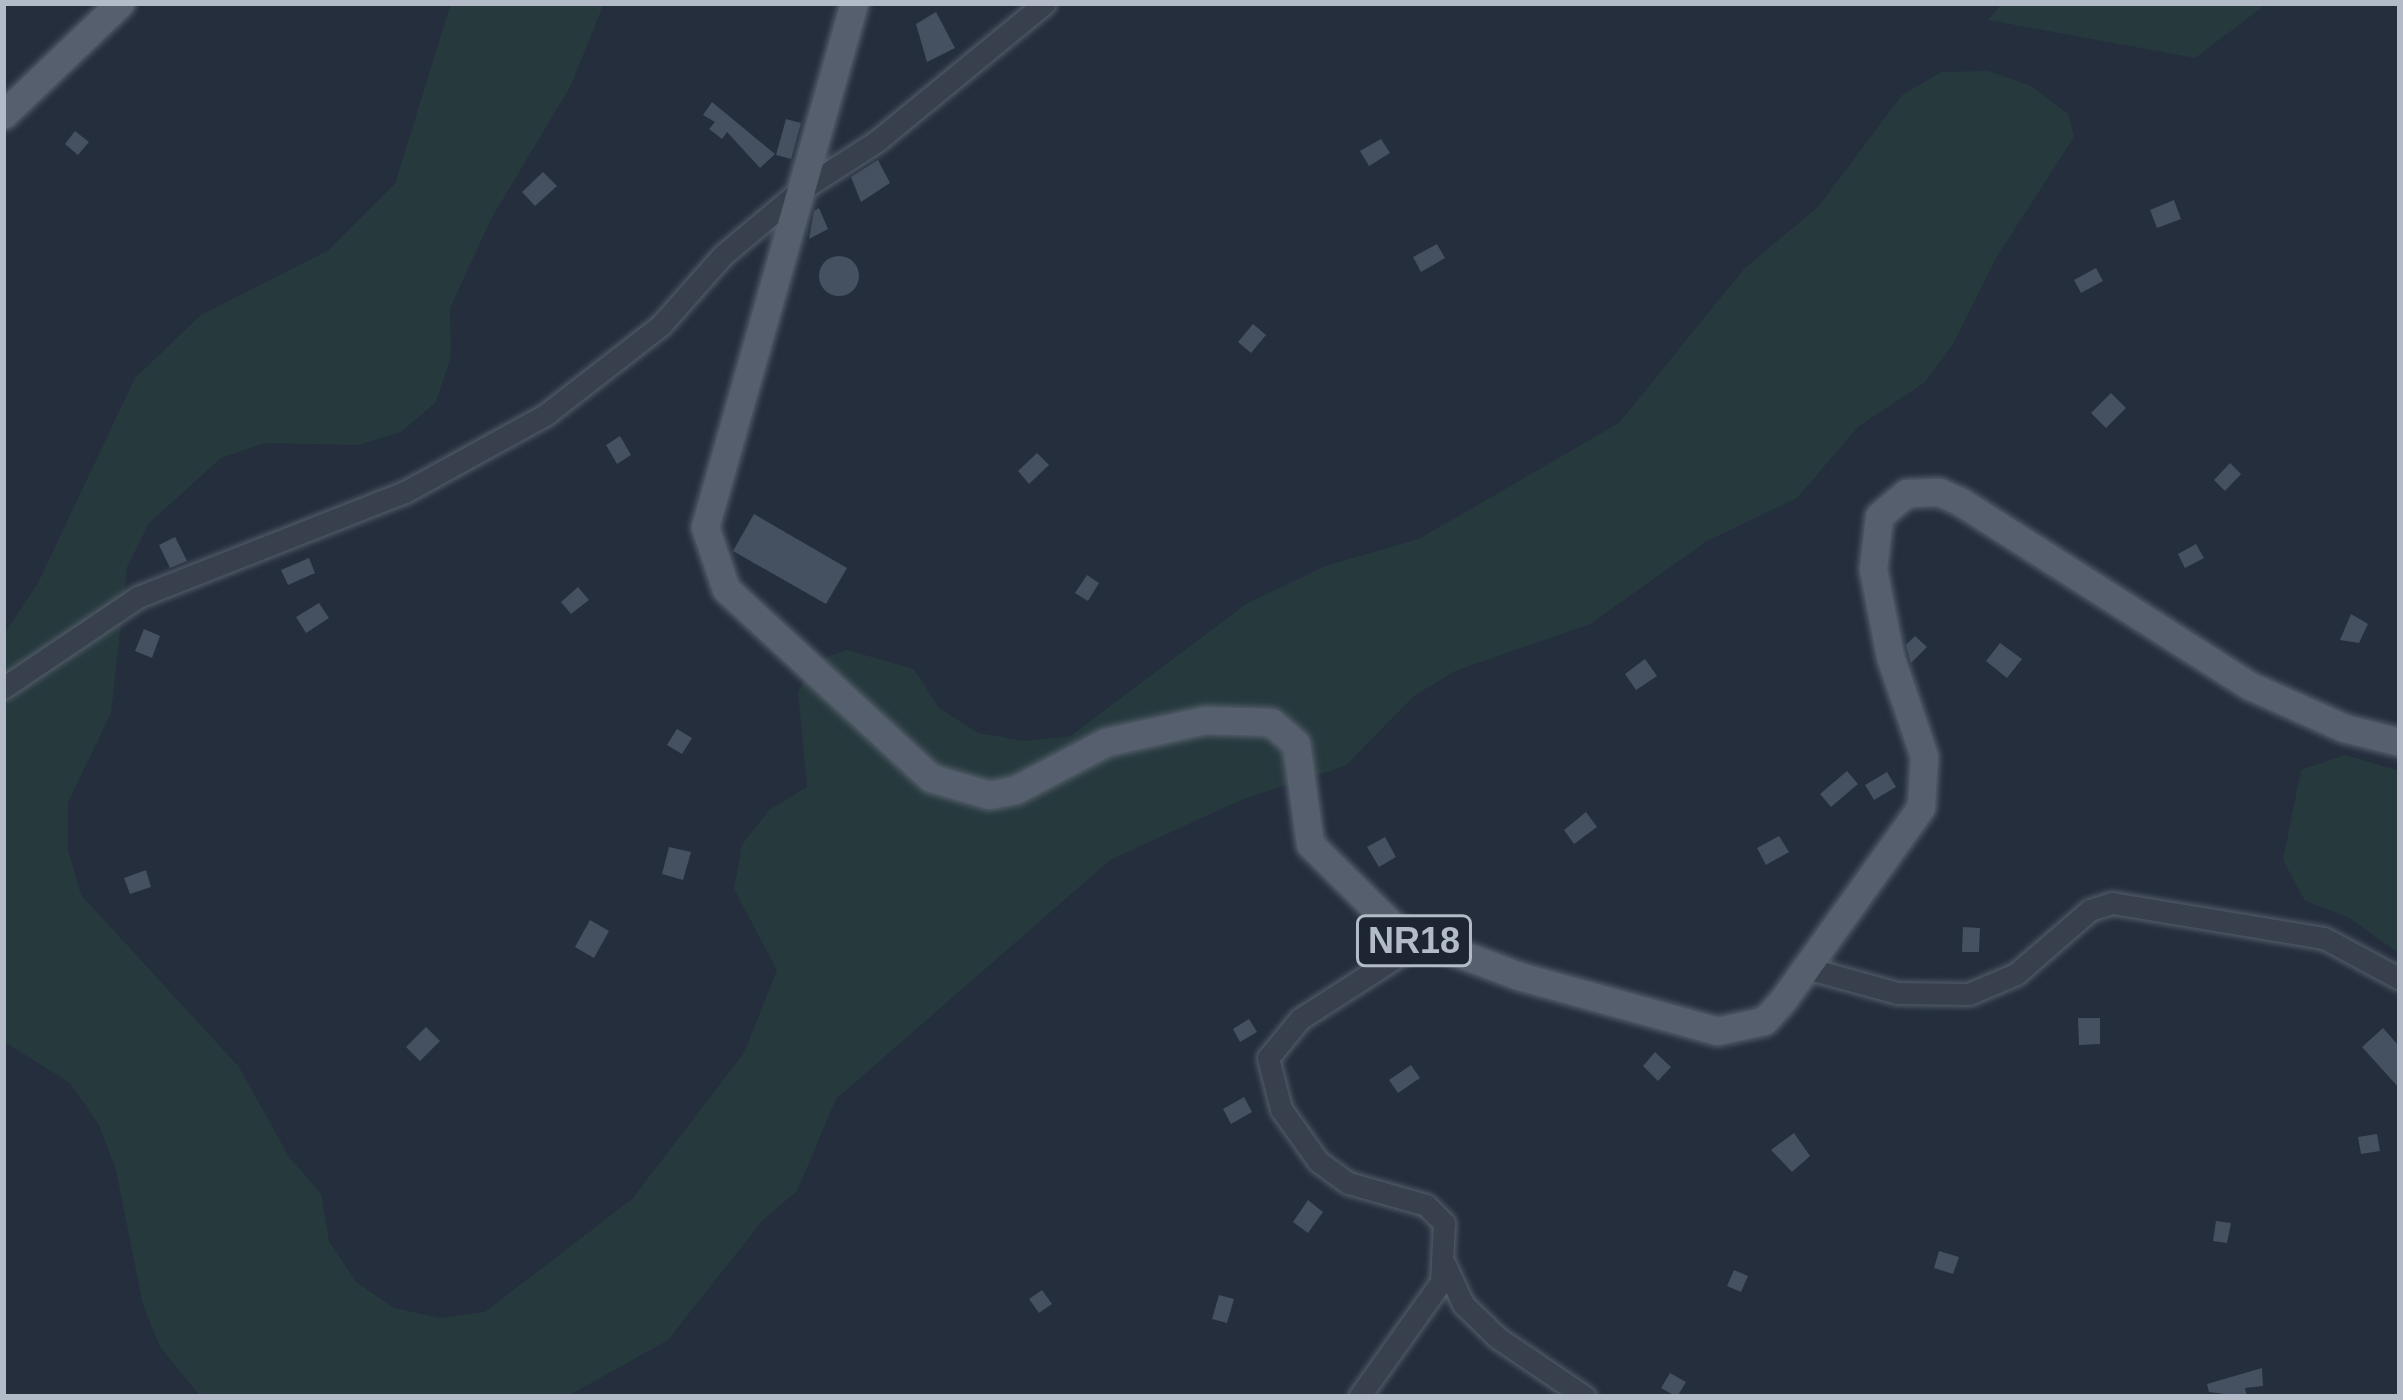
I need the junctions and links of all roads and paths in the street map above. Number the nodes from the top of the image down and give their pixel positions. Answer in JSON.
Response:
{"nodes":[{"id":1,"x":120,"y":3,"type":"edge"},
{"id":2,"x":854,"y":3,"type":"edge"},
{"id":3,"x":1045,"y":3,"type":"edge"},
{"id":4,"x":3,"y":115,"type":"edge"},
{"id":5,"x":798,"y":193,"type":"junction"},
{"id":6,"x":3,"y":688,"type":"edge"},
{"id":7,"x":2400,"y":742,"type":"edge"},
{"id":8,"x":1418,"y":943,"type":"junction"},
{"id":9,"x":1810,"y":970,"type":"junction"},
{"id":10,"x":2400,"y":979,"type":"edge"},
{"id":11,"x":1445,"y":1264,"type":"junction"},
{"id":12,"x":1359,"y":1397,"type":"edge"},
{"id":13,"x":1585,"y":1397,"type":"edge"}],
"edges":[{"from":1,"to":4,"type":"main road"},
{"from":2,"to":5,"type":"main road","number":"NR18"},
{"from":3,"to":5,"type":"street"},
{"from":5,"to":6,"type":"street"},
{"from":5,"to":8,"type":"main road","number":"NR18"},
{"from":7,"to":9,"type":"main road","number":"NR18"},
{"from":8,"to":9,"type":"main road","number":"NR18"},
{"from":8,"to":11,"type":"street"},
{"from":9,"to":10,"type":"street"},
{"from":11,"to":12,"type":"street"},
{"from":11,"to":13,"type":"street"}]}
